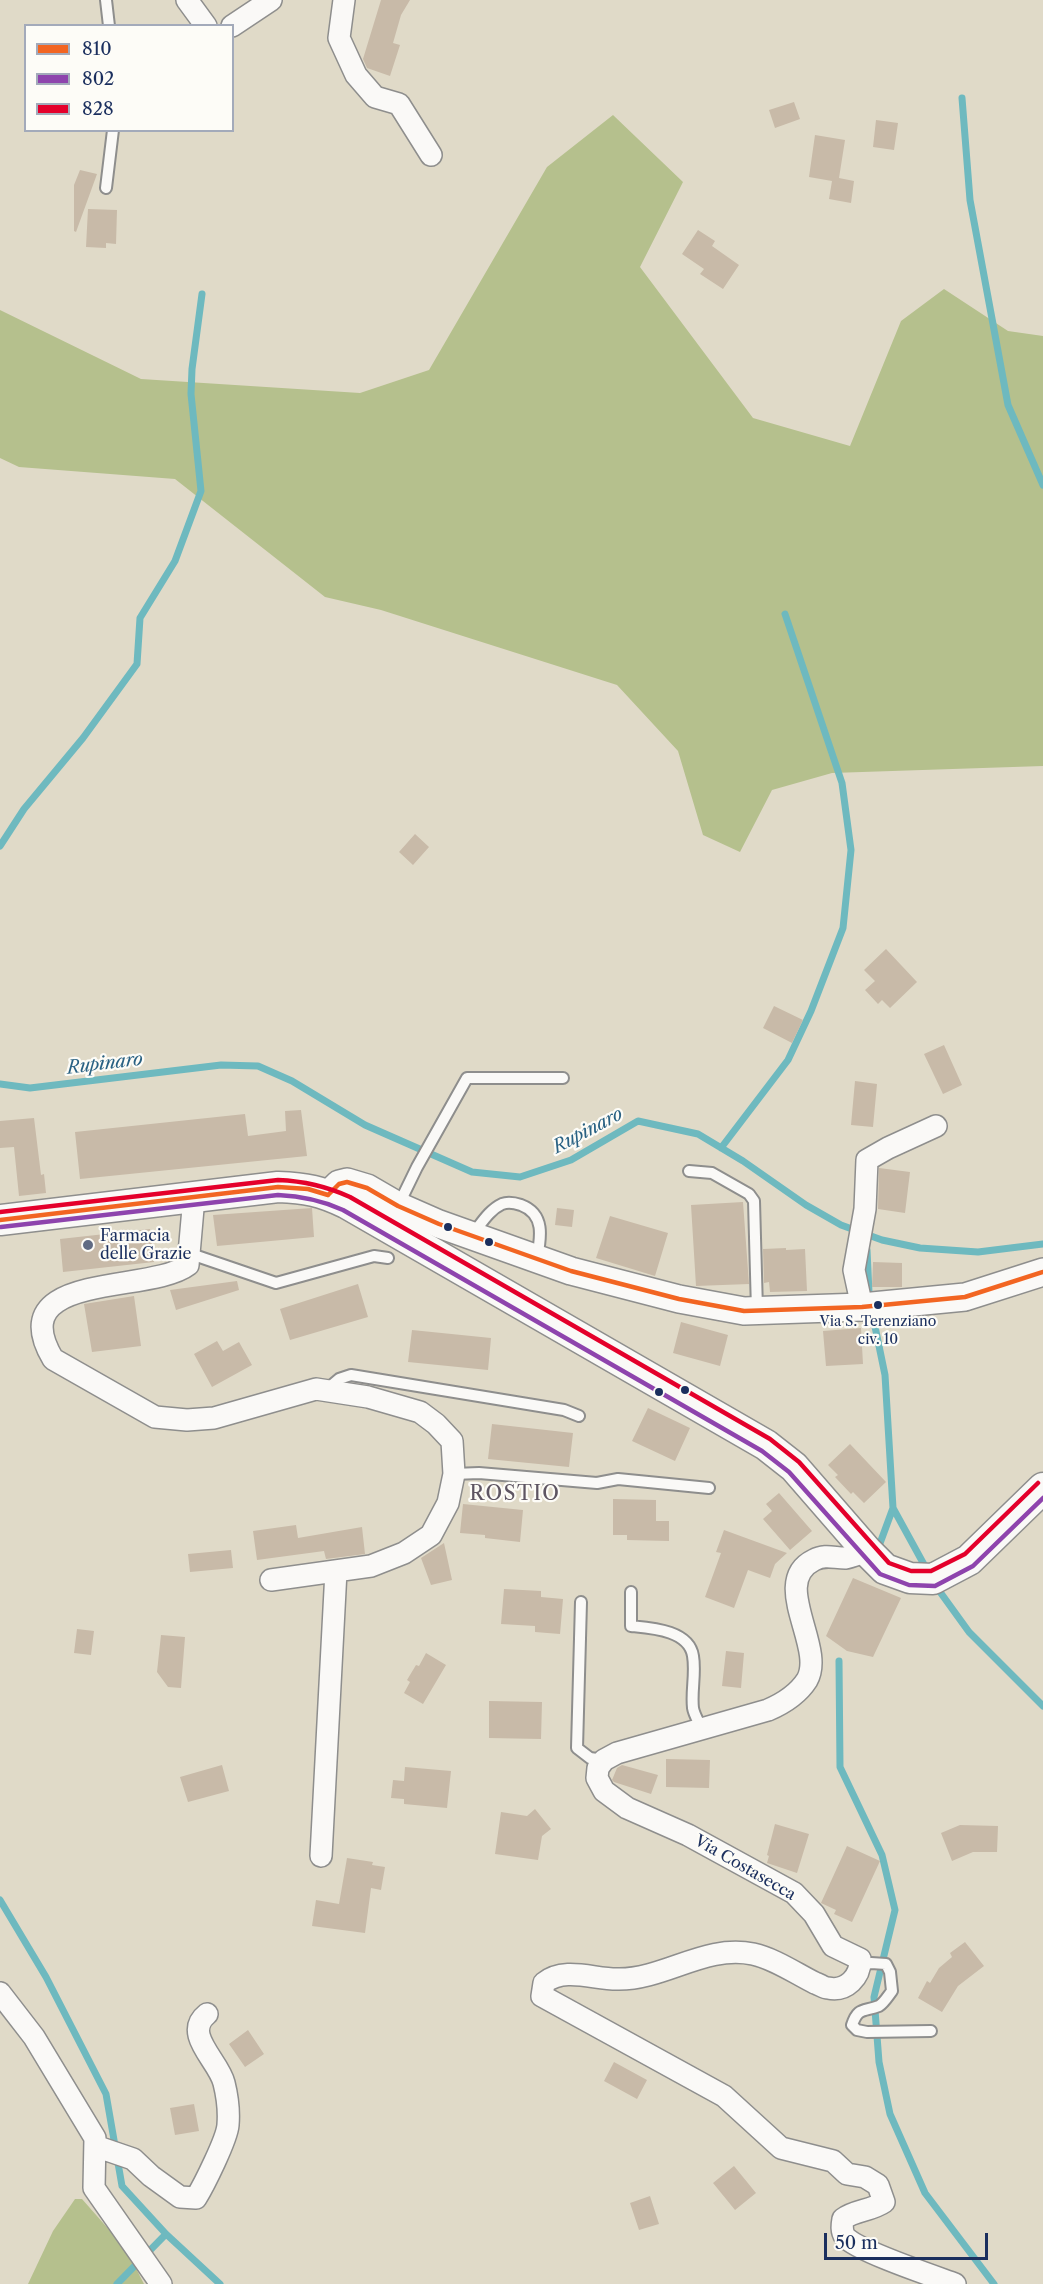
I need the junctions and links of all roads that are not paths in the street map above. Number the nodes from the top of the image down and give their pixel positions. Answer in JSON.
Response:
{"nodes":[{"id":1,"x":106,"y":0,"type":"edge"},
{"id":2,"x":187,"y":0,"type":"edge"},
{"id":3,"x":271,"y":0,"type":"edge"},
{"id":4,"x":344,"y":0,"type":"edge"},
{"id":5,"x":109,"y":24,"type":"edge"},
{"id":6,"x":205,"y":24,"type":"edge"},
{"id":7,"x":234,"y":25,"type":"edge"},
{"id":8,"x":113,"y":132,"type":"edge"},
{"id":9,"x":430,"y":155,"type":"dead end"},
{"id":10,"x":106,"y":188,"type":"dead end"},
{"id":11,"x":563,"y":1078,"type":"dead end"},
{"id":12,"x":936,"y":1126,"type":"dead end"},
{"id":13,"x":689,"y":1171,"type":"dead end"},
{"id":14,"x":328,"y":1195,"type":"junction"},
{"id":15,"x":194,"y":1197,"type":"junction"},
{"id":16,"x":398,"y":1206,"type":"junction"},
{"id":17,"x":0,"y":1220,"type":"edge"},
{"id":18,"x":471,"y":1236,"type":"junction"},
{"id":19,"x":188,"y":1254,"type":"junction"},
{"id":20,"x":388,"y":1258,"type":"dead end"},
{"id":21,"x":537,"y":1258,"type":"junction"},
{"id":22,"x":1043,"y":1272,"type":"edge"},
{"id":23,"x":862,"y":1307,"type":"junction"},
{"id":24,"x":757,"y":1311,"type":"junction"},
{"id":25,"x":326,"y":1391,"type":"junction"},
{"id":26,"x":579,"y":1416,"type":"dead end"},
{"id":27,"x":454,"y":1474,"type":"junction"},
{"id":28,"x":710,"y":1488,"type":"dead end"},
{"id":29,"x":1043,"y":1488,"type":"edge"},
{"id":30,"x":867,"y":1551,"type":"junction"},
{"id":31,"x":336,"y":1571,"type":"junction"},
{"id":32,"x":271,"y":1580,"type":"dead end"},
{"id":33,"x":631,"y":1592,"type":"dead end"},
{"id":34,"x":581,"y":1602,"type":"dead end"},
{"id":35,"x":702,"y":1729,"type":"junction"},
{"id":36,"x":604,"y":1760,"type":"junction"},
{"id":37,"x":321,"y":1856,"type":"dead end"},
{"id":38,"x":861,"y":1966,"type":"junction"},
{"id":39,"x":0,"y":1993,"type":"edge"},
{"id":40,"x":207,"y":2014,"type":"dead end"},
{"id":41,"x":931,"y":2031,"type":"dead end"},
{"id":42,"x":95,"y":2146,"type":"junction"},
{"id":43,"x":161,"y":2284,"type":"edge"},
{"id":44,"x":955,"y":2284,"type":"edge"}],
"edges":[{"from":1,"to":5,"type":"lane"},
{"from":2,"to":6,"type":"street"},
{"from":3,"to":7,"type":"street"},
{"from":4,"to":9,"type":"street"},
{"from":8,"to":10,"type":"lane"},
{"from":11,"to":16,"type":"lane"},
{"from":12,"to":23,"type":"street"},
{"from":13,"to":24,"type":"lane"},
{"from":14,"to":15,"type":"main road"},
{"from":14,"to":16,"type":"street"},
{"from":14,"to":30,"type":"main road"},
{"from":15,"to":17,"type":"main road"},
{"from":15,"to":19,"type":"street"},
{"from":16,"to":18,"type":"street"},
{"from":18,"to":21,"type":"street"},
{"from":18,"to":21,"type":"lane"},
{"from":19,"to":20,"type":"lane"},
{"from":19,"to":25,"type":"street"},
{"from":21,"to":24,"type":"street"},
{"from":22,"to":23,"type":"street"},
{"from":23,"to":24,"type":"street"},
{"from":25,"to":26,"type":"lane"},
{"from":25,"to":27,"type":"street"},
{"from":27,"to":28,"type":"lane"},
{"from":27,"to":31,"type":"street"},
{"from":29,"to":30,"type":"main road"},
{"from":30,"to":35,"type":"street"},
{"from":31,"to":32,"type":"street"},
{"from":31,"to":37,"type":"street"},
{"from":33,"to":35,"type":"lane"},
{"from":34,"to":36,"type":"lane"},
{"from":35,"to":36,"type":"street"},
{"from":36,"to":38,"type":"street","name":"Via Costasecca"},
{"from":38,"to":41,"type":"lane"},
{"from":38,"to":44,"type":"street"},
{"from":39,"to":42,"type":"street"},
{"from":40,"to":42,"type":"street"},
{"from":42,"to":43,"type":"street"}]}
